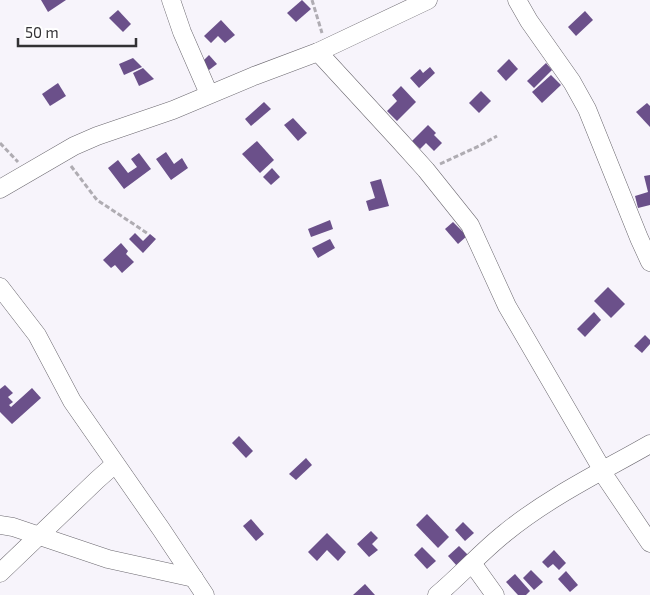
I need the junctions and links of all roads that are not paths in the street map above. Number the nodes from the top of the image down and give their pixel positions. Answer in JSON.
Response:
{"nodes":[{"id":1,"x":171,"y":0,"type":"edge"},
{"id":2,"x":428,"y":0,"type":"edge"},
{"id":3,"x":517,"y":0,"type":"edge"},
{"id":4,"x":322,"y":50,"type":"junction"},
{"id":5,"x":209,"y":94,"type":"junction"},
{"id":6,"x":0,"y":189,"type":"edge"},
{"id":7,"x":650,"y":262,"type":"edge"},
{"id":8,"x":0,"y":286,"type":"edge"},
{"id":9,"x":650,"y":444,"type":"edge"},
{"id":10,"x":115,"y":464,"type":"junction"},
{"id":11,"x":602,"y":471,"type":"junction"},
{"id":12,"x":0,"y":525,"type":"edge"},
{"id":13,"x":39,"y":535,"type":"junction"},
{"id":14,"x":650,"y":543,"type":"edge"},
{"id":15,"x":472,"y":563,"type":"junction"},
{"id":16,"x":0,"y":572,"type":"edge"},
{"id":17,"x":194,"y":578,"type":"junction"},
{"id":18,"x":206,"y":595,"type":"edge"},
{"id":19,"x":437,"y":595,"type":"edge"},
{"id":20,"x":495,"y":595,"type":"edge"}],
"edges":[{"from":1,"to":5,"type":"street"},
{"from":2,"to":4,"type":"street"},
{"from":3,"to":7,"type":"street"},
{"from":4,"to":5,"type":"street"},
{"from":4,"to":11,"type":"street"},
{"from":5,"to":6,"type":"street"},
{"from":8,"to":10,"type":"street"},
{"from":9,"to":11,"type":"street"},
{"from":10,"to":13,"type":"street"},
{"from":10,"to":17,"type":"street"},
{"from":11,"to":14,"type":"street"},
{"from":11,"to":15,"type":"street"},
{"from":12,"to":13,"type":"street"},
{"from":13,"to":16,"type":"street"},
{"from":13,"to":17,"type":"street"},
{"from":15,"to":19,"type":"street"},
{"from":15,"to":20,"type":"street"},
{"from":17,"to":18,"type":"street"}]}
